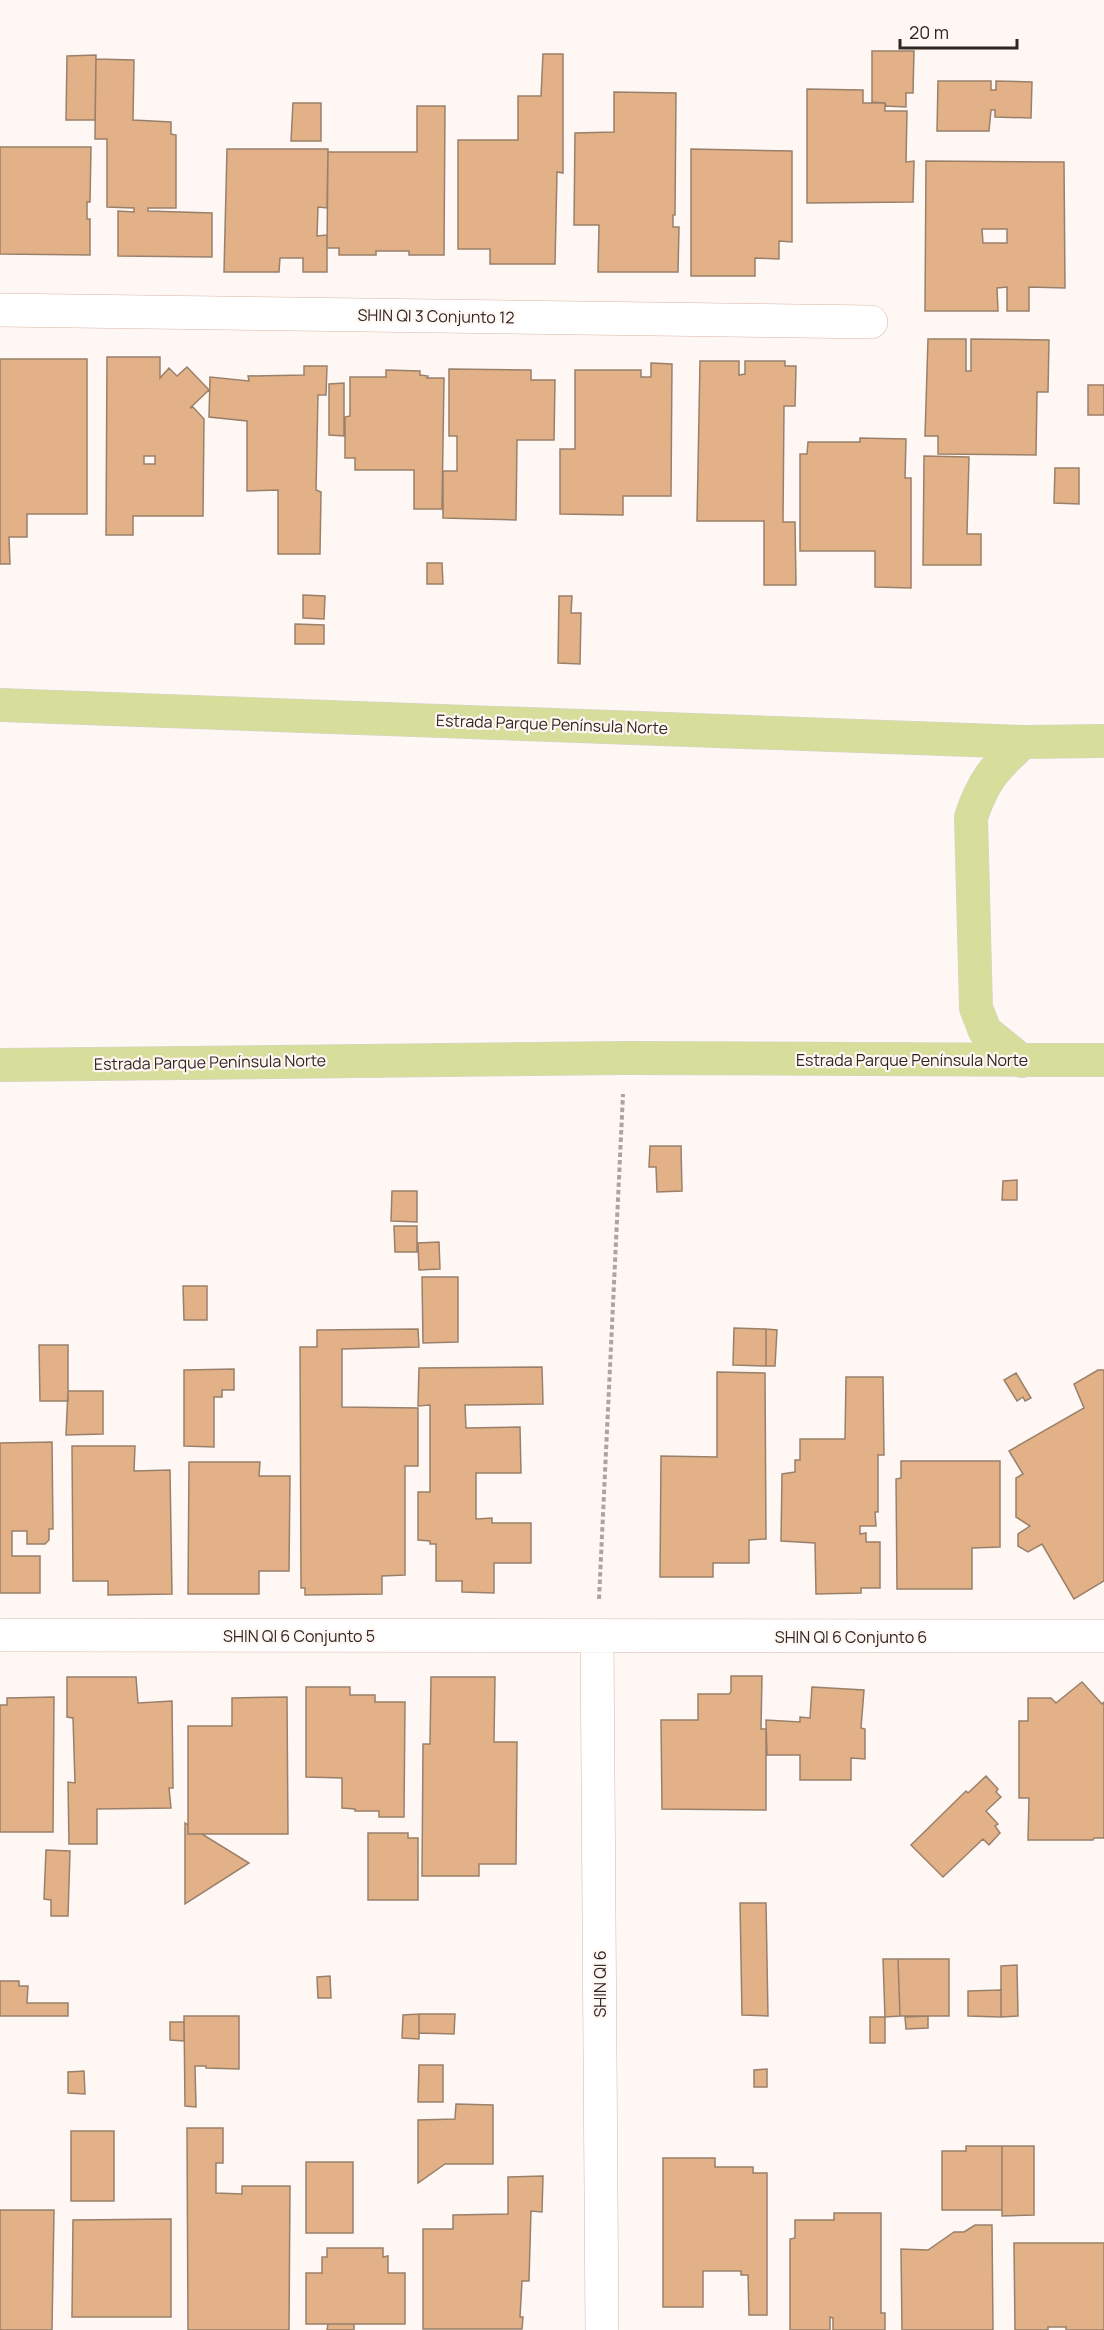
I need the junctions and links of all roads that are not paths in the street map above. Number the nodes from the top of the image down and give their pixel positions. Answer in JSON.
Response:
{"nodes":[{"id":1,"x":0,"y":310,"type":"edge"},
{"id":2,"x":872,"y":322,"type":"dead end"},
{"id":3,"x":0,"y":705,"type":"edge"},
{"id":4,"x":1104,"y":741,"type":"edge"},
{"id":5,"x":1023,"y":742,"type":"junction"},
{"id":6,"x":1022,"y":1060,"type":"junction"},
{"id":7,"x":1104,"y":1060,"type":"edge"},
{"id":8,"x":0,"y":1065,"type":"edge"},
{"id":9,"x":0,"y":1635,"type":"edge"},
{"id":10,"x":1104,"y":1636,"type":"edge"},
{"id":11,"x":597,"y":1637,"type":"junction"},
{"id":12,"x":602,"y":2330,"type":"edge"}],
"edges":[{"from":1,"to":2,"type":"street","name":"SHIN QI 3 Conjunto 12"},
{"from":3,"to":5,"type":"main road","name":"Estrada Parque Península Norte"},
{"from":4,"to":5,"type":"main road","name":"Estrada Parque Península Norte"},
{"from":5,"to":6,"type":"main road"},
{"from":6,"to":7,"type":"main road","name":"Estrada Parque Península Norte"},
{"from":6,"to":8,"type":"main road","name":"Estrada Parque Península Norte"},
{"from":9,"to":11,"type":"street","name":"SHIN QI 6 Conjunto 5"},
{"from":10,"to":11,"type":"street","name":"SHIN QI 6 Conjunto 6"},
{"from":11,"to":12,"type":"street","name":"SHIN QI 6"}]}
